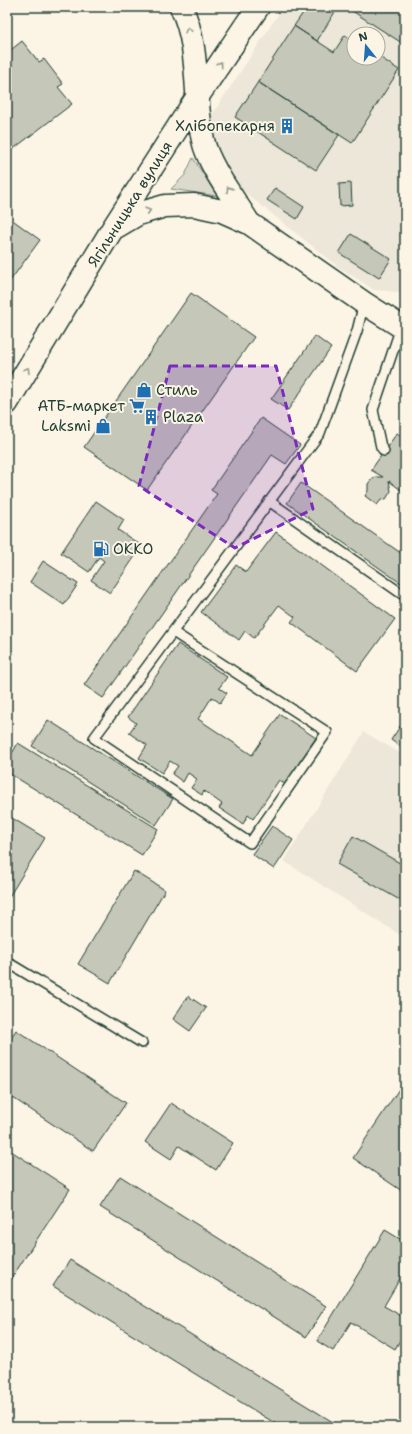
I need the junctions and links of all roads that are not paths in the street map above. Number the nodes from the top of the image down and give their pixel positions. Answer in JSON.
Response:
{"nodes":[{"id":1,"x":180,"y":7,"type":"edge"},
{"id":2,"x":258,"y":7,"type":"edge"},
{"id":3,"x":198,"y":96,"type":"junction"},
{"id":4,"x":249,"y":223,"type":"junction"},
{"id":5,"x":113,"y":228,"type":"junction"},
{"id":6,"x":364,"y":303,"type":"junction"},
{"id":7,"x":403,"y":328,"type":"edge"},
{"id":8,"x":7,"y":403,"type":"edge"},
{"id":9,"x":384,"y":451,"type":"dead end"},
{"id":10,"x":268,"y":501,"type":"junction"},
{"id":11,"x":405,"y":596,"type":"edge"},
{"id":12,"x":173,"y":632,"type":"junction"},
{"id":13,"x":7,"y":962,"type":"edge"},
{"id":14,"x":142,"y":1043,"type":"dead end"}],
"edges":[{"from":3,"to":1,"type":"main road","one_way":true},
{"from":3,"to":2,"type":"main road","name":"Ягільницька вулиця","one_way":true},
{"from":4,"to":3,"type":"main road","one_way":true},
{"from":3,"to":5,"type":"main road","name":"Ягільницька вулиця"},
{"from":5,"to":4,"type":"main road","one_way":true},
{"from":4,"to":6,"type":"main road"},
{"from":8,"to":5,"type":"main road","name":"Ягільницька вулиця","one_way":true},
{"from":6,"to":7,"type":"main road"},
{"from":6,"to":10,"type":"lane"},
{"from":7,"to":9,"type":"lane"},
{"from":10,"to":11,"type":"lane"},
{"from":10,"to":12,"type":"lane"},
{"from":12,"to":12,"type":"lane"},
{"from":13,"to":14,"type":"lane"}]}
